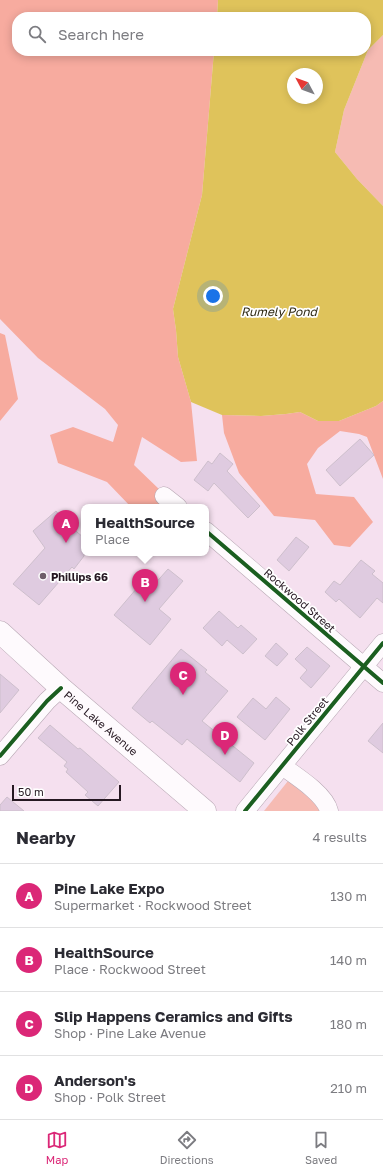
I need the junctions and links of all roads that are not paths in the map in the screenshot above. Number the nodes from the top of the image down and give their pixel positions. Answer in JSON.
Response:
{"nodes":[{"id":1,"x":164,"y":496,"type":"dead end"},
{"id":2,"x":174,"y":504,"type":"edge"},
{"id":3,"x":209,"y":534,"type":"edge"},
{"id":4,"x":0,"y":632,"type":"edge"},
{"id":5,"x":383,"y":643,"type":"edge"},
{"id":6,"x":363,"y":666,"type":"junction"},
{"id":7,"x":383,"y":683,"type":"edge"},
{"id":8,"x":61,"y":688,"type":"junction"},
{"id":9,"x":0,"y":756,"type":"edge"},
{"id":10,"x":282,"y":766,"type":"junction"},
{"id":11,"x":204,"y":811,"type":"edge"},
{"id":12,"x":244,"y":811,"type":"edge"},
{"id":13,"x":329,"y":811,"type":"edge"}],
"edges":[{"from":1,"to":2,"type":"street"},
{"from":3,"to":6,"type":"street","name":"Rockwood Street"},
{"from":4,"to":8,"type":"main road","name":"Pine Lake Avenue"},
{"from":5,"to":6,"type":"street","name":"Polk Street"},
{"from":6,"to":7,"type":"street","name":"Rockwood Street"},
{"from":6,"to":10,"type":"street","name":"Polk Street"},
{"from":8,"to":9,"type":"street"},
{"from":8,"to":11,"type":"main road","name":"Pine Lake Avenue"},
{"from":10,"to":12,"type":"street","name":"Polk Street"},
{"from":10,"to":13,"type":"street"}]}
